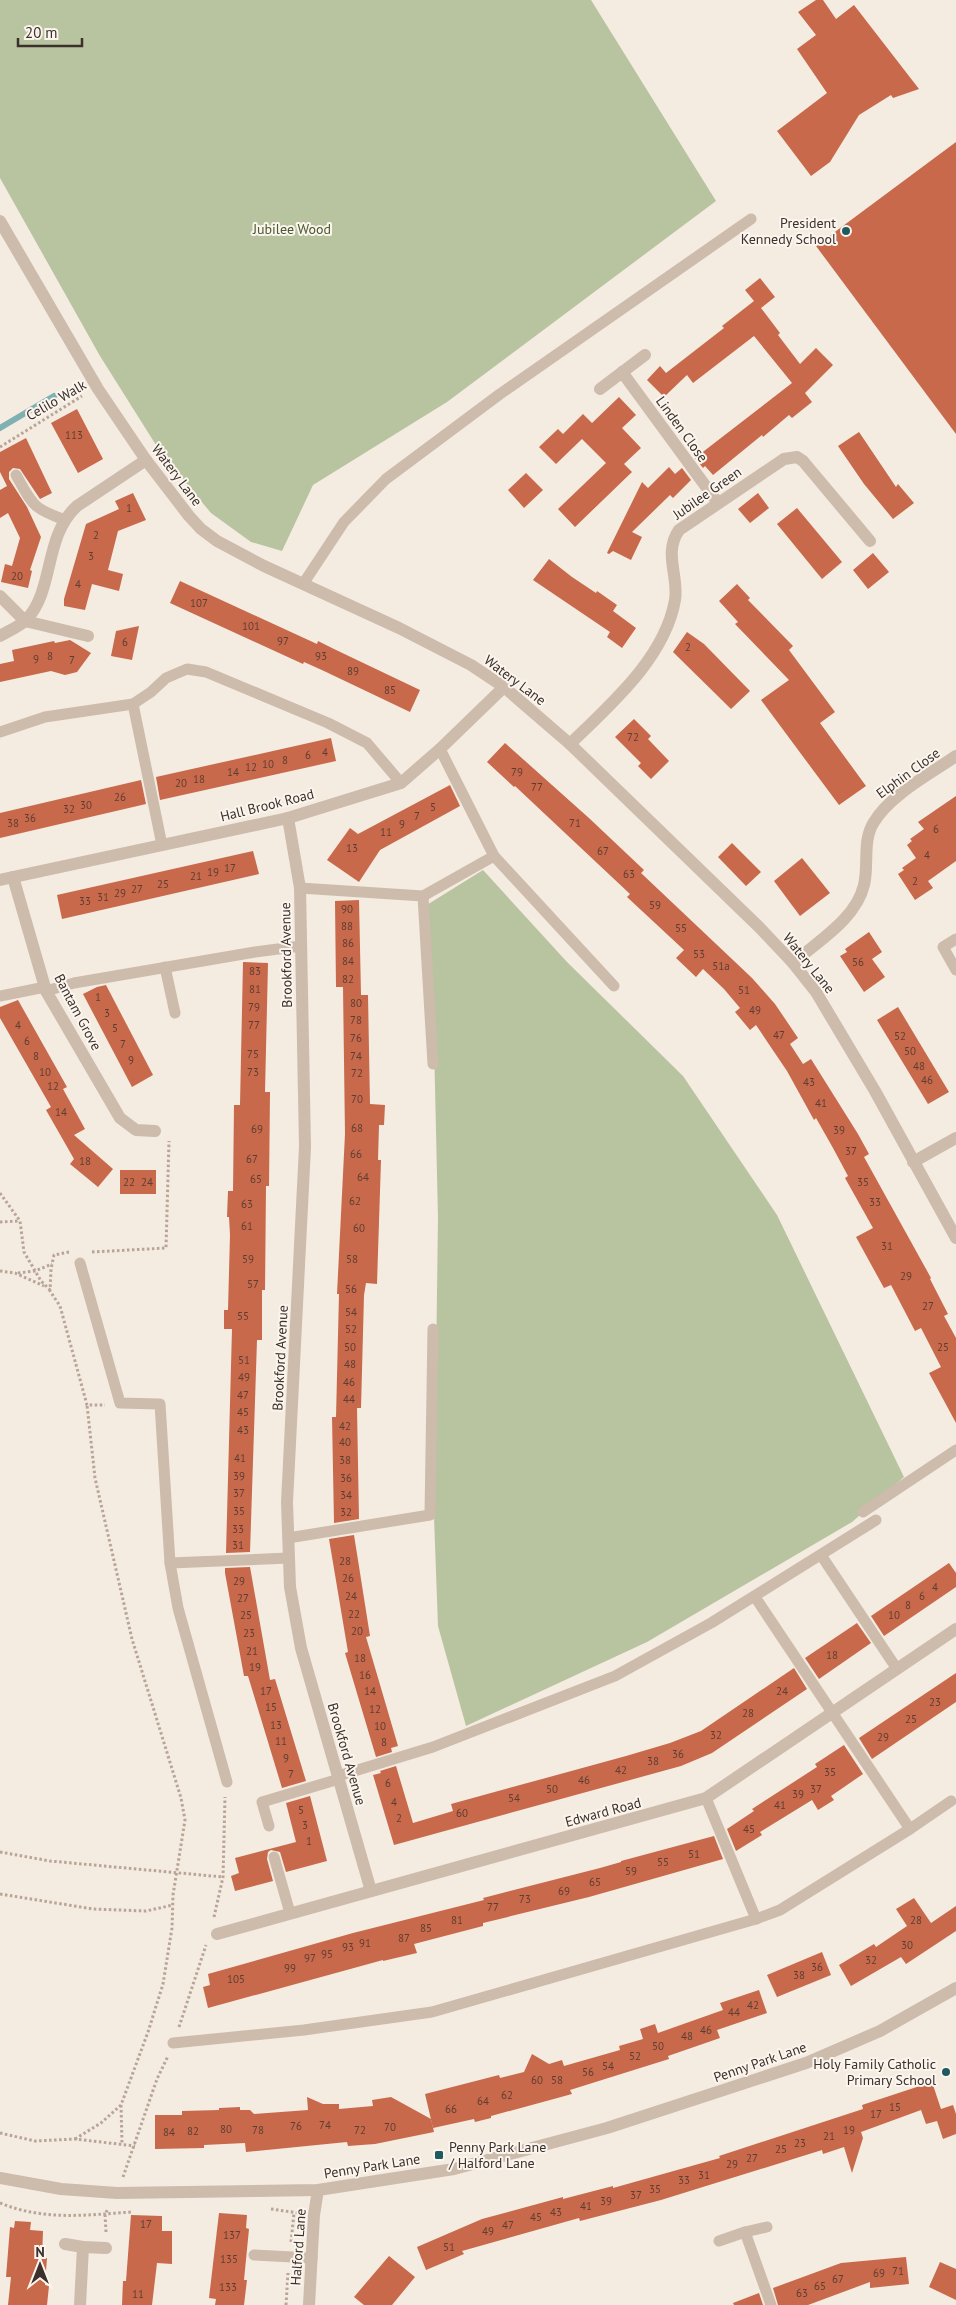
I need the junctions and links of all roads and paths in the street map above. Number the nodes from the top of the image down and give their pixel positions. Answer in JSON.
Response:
{"nodes":[{"id":1,"x":751,"y":219,"type":"dead end"},
{"id":2,"x":0,"y":221,"type":"edge"},
{"id":3,"x":645,"y":356,"type":"dead end"},
{"id":4,"x":622,"y":372,"type":"junction"},
{"id":5,"x":98,"y":389,"type":"junction"},
{"id":6,"x":600,"y":389,"type":"dead end"},
{"id":7,"x":0,"y":447,"type":"edge"},
{"id":8,"x":146,"y":460,"type":"junction"},
{"id":9,"x":16,"y":475,"type":"dead end"},
{"id":10,"x":718,"y":503,"type":"junction"},
{"id":11,"x":65,"y":520,"type":"junction"},
{"id":12,"x":870,"y":541,"type":"dead end"},
{"id":13,"x":302,"y":584,"type":"junction"},
{"id":14,"x":0,"y":596,"type":"edge"},
{"id":15,"x":25,"y":621,"type":"junction"},
{"id":16,"x":0,"y":636,"type":"edge"},
{"id":17,"x":88,"y":636,"type":"dead end"},
{"id":18,"x":504,"y":687,"type":"junction"},
{"id":19,"x":133,"y":704,"type":"junction"},
{"id":20,"x":0,"y":732,"type":"edge"},
{"id":21,"x":570,"y":744,"type":"junction"},
{"id":22,"x":440,"y":749,"type":"junction"},
{"id":23,"x":956,"y":756,"type":"edge"},
{"id":24,"x":401,"y":783,"type":"junction"},
{"id":25,"x":288,"y":818,"type":"junction"},
{"id":26,"x":162,"y":845,"type":"junction"},
{"id":27,"x":494,"y":856,"type":"junction"},
{"id":28,"x":6,"y":879,"type":"edge"},
{"id":29,"x":300,"y":888,"type":"junction"},
{"id":30,"x":423,"y":896,"type":"junction"},
{"id":31,"x":956,"y":939,"type":"edge"},
{"id":32,"x":301,"y":946,"type":"junction"},
{"id":33,"x":794,"y":963,"type":"junction"},
{"id":34,"x":165,"y":967,"type":"junction"},
{"id":35,"x":956,"y":970,"type":"edge"},
{"id":36,"x":614,"y":986,"type":"dead end"},
{"id":37,"x":46,"y":989,"type":"junction"},
{"id":38,"x":0,"y":996,"type":"edge"},
{"id":39,"x":175,"y":1013,"type":"dead end"},
{"id":40,"x":433,"y":1064,"type":"dead end"},
{"id":41,"x":154,"y":1131,"type":"joint"},
{"id":42,"x":956,"y":1138,"type":"edge"},
{"id":43,"x":913,"y":1162,"type":"junction"},
{"id":44,"x":0,"y":1193,"type":"edge"},
{"id":45,"x":20,"y":1221,"type":"junction"},
{"id":46,"x":0,"y":1222,"type":"edge"},
{"id":47,"x":956,"y":1238,"type":"edge"},
{"id":48,"x":66,"y":1252,"type":"dead end"},
{"id":49,"x":90,"y":1252,"type":"dead end"},
{"id":50,"x":73,"y":1253,"type":"dead end"},
{"id":51,"x":52,"y":1263,"type":"dead end"},
{"id":52,"x":80,"y":1263,"type":"dead end"},
{"id":53,"x":0,"y":1271,"type":"edge"},
{"id":54,"x":35,"y":1271,"type":"junction"},
{"id":55,"x":15,"y":1273,"type":"junction"},
{"id":56,"x":433,"y":1329,"type":"dead end"},
{"id":57,"x":87,"y":1405,"type":"dead end"},
{"id":58,"x":956,"y":1450,"type":"edge"},
{"id":59,"x":863,"y":1512,"type":"dead end"},
{"id":60,"x":876,"y":1520,"type":"dead end"},
{"id":61,"x":288,"y":1538,"type":"junction"},
{"id":62,"x":821,"y":1555,"type":"junction"},
{"id":63,"x":289,"y":1558,"type":"junction"},
{"id":64,"x":170,"y":1563,"type":"junction"},
{"id":65,"x":754,"y":1597,"type":"junction"},
{"id":66,"x":956,"y":1629,"type":"edge"},
{"id":67,"x":897,"y":1669,"type":"junction"},
{"id":68,"x":833,"y":1712,"type":"junction"},
{"id":69,"x":338,"y":1777,"type":"junction"},
{"id":70,"x":225,"y":1787,"type":"joint"},
{"id":71,"x":706,"y":1798,"type":"junction"},
{"id":72,"x":952,"y":1801,"type":"dead end"},
{"id":73,"x":269,"y":1826,"type":"dead end"},
{"id":74,"x":910,"y":1829,"type":"junction"},
{"id":75,"x":0,"y":1852,"type":"edge"},
{"id":76,"x":274,"y":1857,"type":"dead end"},
{"id":77,"x":176,"y":1872,"type":"junction"},
{"id":78,"x":223,"y":1877,"type":"junction"},
{"id":79,"x":371,"y":1891,"type":"junction"},
{"id":80,"x":0,"y":1894,"type":"edge"},
{"id":81,"x":173,"y":1905,"type":"junction"},
{"id":82,"x":290,"y":1913,"type":"junction"},
{"id":83,"x":756,"y":1919,"type":"junction"},
{"id":84,"x":213,"y":1920,"type":"dead end"},
{"id":85,"x":213,"y":1935,"type":"joint"},
{"id":86,"x":956,"y":1988,"type":"edge"},
{"id":87,"x":174,"y":2043,"type":"junction"},
{"id":88,"x":121,"y":2105,"type":"junction"},
{"id":89,"x":0,"y":2132,"type":"edge"},
{"id":90,"x":75,"y":2139,"type":"junction"},
{"id":91,"x":122,"y":2143,"type":"junction"},
{"id":92,"x":134,"y":2146,"type":"junction"},
{"id":93,"x":0,"y":2178,"type":"edge"},
{"id":94,"x":318,"y":2190,"type":"junction"},
{"id":95,"x":117,"y":2193,"type":"junction"},
{"id":96,"x":105,"y":2214,"type":"dead end"},
{"id":97,"x":767,"y":2227,"type":"dead end"},
{"id":98,"x":744,"y":2232,"type":"junction"},
{"id":99,"x":719,"y":2241,"type":"dead end"},
{"id":100,"x":65,"y":2244,"type":"dead end"},
{"id":101,"x":83,"y":2247,"type":"junction"},
{"id":102,"x":106,"y":2248,"type":"dead end"},
{"id":103,"x":254,"y":2255,"type":"dead end"},
{"id":104,"x":312,"y":2258,"type":"junction"},
{"id":105,"x":80,"y":2305,"type":"edge"},
{"id":106,"x":309,"y":2305,"type":"edge"},
{"id":107,"x":771,"y":2305,"type":"edge"}],
"edges":[{"from":1,"to":13,"type":"lane"},
{"from":2,"to":5,"type":"street","name":"Watery Lane"},
{"from":3,"to":4,"type":"street"},
{"from":4,"to":6,"type":"street"},
{"from":4,"to":10,"type":"street","name":"Linden Close"},
{"from":5,"to":7,"type":"path","name":"Celilo Walk"},
{"from":5,"to":8,"type":"street","name":"Watery Lane"},
{"from":8,"to":11,"type":"street"},
{"from":8,"to":13,"type":"street","name":"Watery Lane"},
{"from":9,"to":11,"type":"lane"},
{"from":10,"to":12,"type":"street","name":"Jubilee Green"},
{"from":10,"to":21,"type":"street","name":"Jubilee Green"},
{"from":11,"to":15,"type":"street"},
{"from":13,"to":18,"type":"street","name":"Watery Lane"},
{"from":14,"to":15,"type":"street"},
{"from":15,"to":16,"type":"street"},
{"from":15,"to":17,"type":"street"},
{"from":18,"to":21,"type":"street","name":"Watery Lane"},
{"from":18,"to":22,"type":"street","name":"Hall Brook Road"},
{"from":19,"to":20,"type":"lane"},
{"from":19,"to":24,"type":"lane"},
{"from":19,"to":26,"type":"lane"},
{"from":21,"to":33,"type":"street","name":"Watery Lane"},
{"from":22,"to":24,"type":"street","name":"Hall Brook Road"},
{"from":22,"to":27,"type":"lane"},
{"from":23,"to":33,"type":"street","name":"Elphin Close"},
{"from":24,"to":25,"type":"street","name":"Hall Brook Road"},
{"from":25,"to":26,"type":"street","name":"Hall Brook Road"},
{"from":25,"to":29,"type":"street","name":"Brookford Avenue"},
{"from":26,"to":28,"type":"street","name":"Hall Brook Road"},
{"from":27,"to":30,"type":"lane"},
{"from":27,"to":36,"type":"lane"},
{"from":28,"to":37,"type":"street","name":"Bantam Grove"},
{"from":29,"to":30,"type":"lane"},
{"from":29,"to":32,"type":"street","name":"Brookford Avenue"},
{"from":30,"to":40,"type":"lane"},
{"from":31,"to":35,"type":"lane"},
{"from":32,"to":34,"type":"lane"},
{"from":32,"to":61,"type":"street","name":"Brookford Avenue"},
{"from":33,"to":43,"type":"street","name":"Watery Lane"},
{"from":34,"to":37,"type":"lane"},
{"from":34,"to":39,"type":"lane"},
{"from":37,"to":38,"type":"lane"},
{"from":37,"to":41,"type":"street","name":"Bantam Grove"},
{"from":41,"to":49,"type":"path"},
{"from":42,"to":43,"type":"street"},
{"from":43,"to":47,"type":"street","name":"Watery Lane"},
{"from":44,"to":45,"type":"path"},
{"from":45,"to":46,"type":"path"},
{"from":45,"to":54,"type":"path"},
{"from":48,"to":50,"type":"path"},
{"from":51,"to":54,"type":"path"},
{"from":52,"to":64,"type":"lane"},
{"from":53,"to":55,"type":"path"},
{"from":54,"to":55,"type":"path"},
{"from":54,"to":55,"type":"path"},
{"from":56,"to":61,"type":"lane"},
{"from":57,"to":77,"type":"path"},
{"from":58,"to":59,"type":"lane"},
{"from":60,"to":62,"type":"lane"},
{"from":61,"to":63,"type":"street","name":"Brookford Avenue"},
{"from":62,"to":65,"type":"lane"},
{"from":62,"to":67,"type":"lane"},
{"from":63,"to":64,"type":"lane"},
{"from":63,"to":69,"type":"street","name":"Brookford Avenue"},
{"from":64,"to":70,"type":"lane"},
{"from":65,"to":68,"type":"lane"},
{"from":65,"to":69,"type":"lane"},
{"from":66,"to":67,"type":"street","name":"Edward Road"},
{"from":67,"to":68,"type":"street","name":"Edward Road"},
{"from":68,"to":71,"type":"street","name":"Edward Road"},
{"from":68,"to":74,"type":"lane"},
{"from":69,"to":73,"type":"lane"},
{"from":69,"to":79,"type":"street","name":"Brookford Avenue"},
{"from":70,"to":78,"type":"path"},
{"from":71,"to":79,"type":"street","name":"Edward Road"},
{"from":71,"to":83,"type":"lane"},
{"from":72,"to":74,"type":"lane"},
{"from":74,"to":83,"type":"lane"},
{"from":75,"to":77,"type":"path"},
{"from":76,"to":82,"type":"lane"},
{"from":77,"to":78,"type":"path"},
{"from":77,"to":81,"type":"path"},
{"from":78,"to":84,"type":"path"},
{"from":79,"to":82,"type":"street","name":"Edward Road"},
{"from":80,"to":81,"type":"path"},
{"from":81,"to":88,"type":"path"},
{"from":82,"to":85,"type":"street","name":"Edward Road"},
{"from":83,"to":87,"type":"lane"},
{"from":85,"to":87,"type":"path"},
{"from":86,"to":94,"type":"street","name":"Penny Park Lane"},
{"from":87,"to":92,"type":"path"},
{"from":88,"to":90,"type":"path"},
{"from":88,"to":91,"type":"path"},
{"from":89,"to":90,"type":"path"},
{"from":90,"to":91,"type":"path"},
{"from":91,"to":92,"type":"path"},
{"from":92,"to":95,"type":"path"},
{"from":93,"to":95,"type":"street","name":"Penny Park Lane"},
{"from":94,"to":95,"type":"street","name":"Penny Park Lane"},
{"from":94,"to":104,"type":"street","name":"Halford Lane"},
{"from":95,"to":96,"type":"path"},
{"from":97,"to":98,"type":"lane"},
{"from":98,"to":99,"type":"lane"},
{"from":98,"to":107,"type":"lane"},
{"from":100,"to":101,"type":"street"},
{"from":101,"to":102,"type":"street"},
{"from":101,"to":105,"type":"street"},
{"from":103,"to":104,"type":"lane"},
{"from":104,"to":106,"type":"street","name":"Halford Lane"}]}
